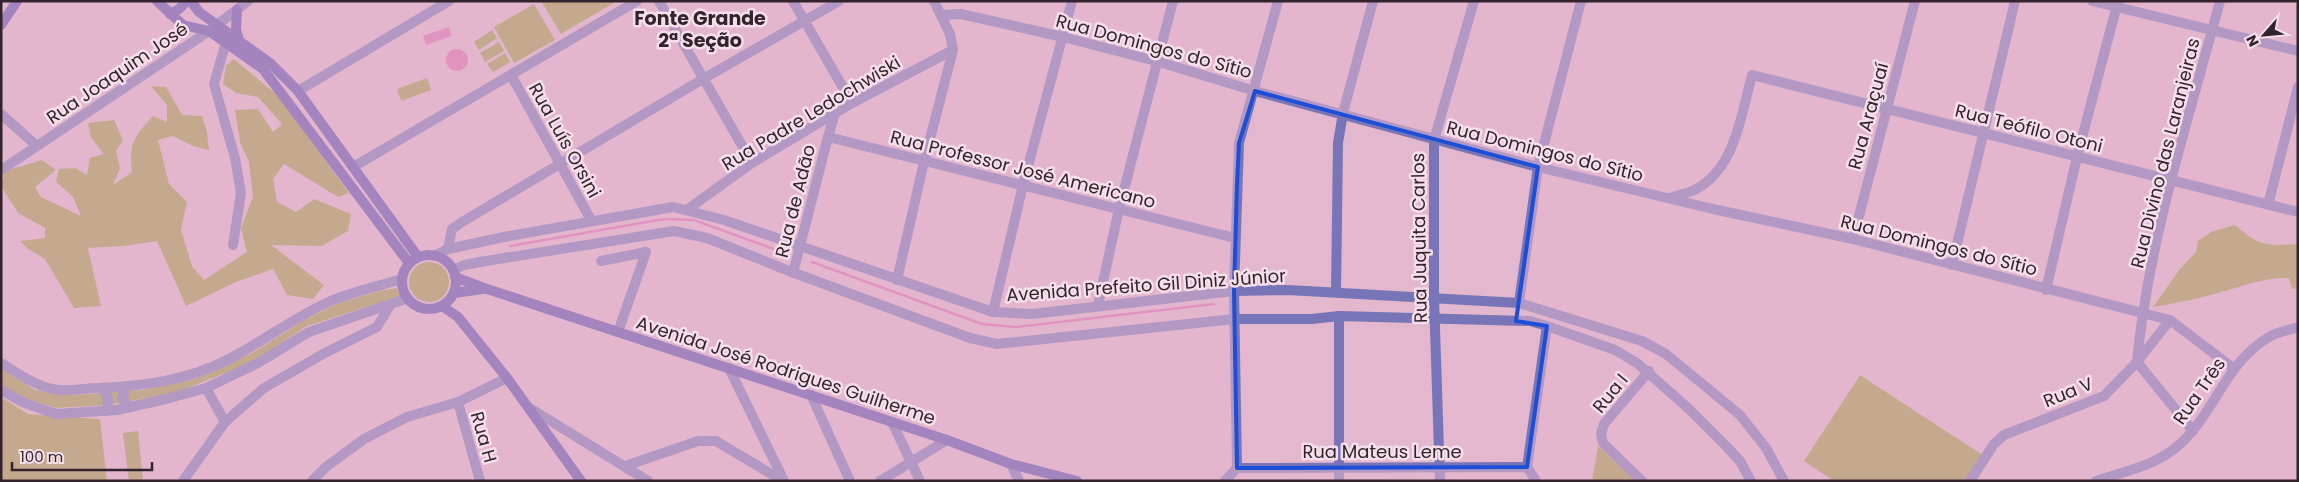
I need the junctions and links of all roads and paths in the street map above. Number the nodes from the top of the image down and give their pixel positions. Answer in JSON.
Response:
{"nodes":[{"id":1,"x":17,"y":1,"type":"edge"},
{"id":2,"x":157,"y":1,"type":"edge"},
{"id":3,"x":186,"y":1,"type":"edge"},
{"id":4,"x":191,"y":1,"type":"edge"},
{"id":5,"x":248,"y":1,"type":"edge"},
{"id":6,"x":449,"y":1,"type":"edge"},
{"id":7,"x":637,"y":1,"type":"edge"},
{"id":8,"x":658,"y":1,"type":"edge"},
{"id":9,"x":793,"y":1,"type":"edge"},
{"id":10,"x":839,"y":1,"type":"edge"},
{"id":11,"x":934,"y":1,"type":"edge"},
{"id":12,"x":1072,"y":1,"type":"edge"},
{"id":13,"x":1173,"y":1,"type":"edge"},
{"id":14,"x":1278,"y":1,"type":"edge"},
{"id":15,"x":1373,"y":1,"type":"edge"},
{"id":16,"x":1474,"y":1,"type":"edge"},
{"id":17,"x":1581,"y":1,"type":"edge"},
{"id":18,"x":1915,"y":1,"type":"edge"},
{"id":19,"x":2015,"y":1,"type":"edge"},
{"id":20,"x":2092,"y":1,"type":"edge"},
{"id":21,"x":2220,"y":1,"type":"edge"},
{"id":22,"x":2117,"y":4,"type":"edge"},
{"id":23,"x":237,"y":10,"type":"junction"},
{"id":24,"x":170,"y":14,"type":"junction"},
{"id":25,"x":942,"y":15,"type":"junction"},
{"id":26,"x":804,"y":21,"type":"junction"},
{"id":27,"x":218,"y":24,"type":"junction"},
{"id":28,"x":1,"y":25,"type":"edge"},
{"id":29,"x":209,"y":31,"type":"junction"},
{"id":30,"x":2212,"y":31,"type":"junction"},
{"id":31,"x":1063,"y":38,"type":"junction"},
{"id":32,"x":239,"y":40,"type":"junction"},
{"id":33,"x":226,"y":42,"type":"junction"},
{"id":34,"x":953,"y":50,"type":"junction"},
{"id":35,"x":2298,"y":51,"type":"edge"},
{"id":36,"x":1156,"y":61,"type":"junction"},
{"id":37,"x":511,"y":75,"type":"junction"},
{"id":38,"x":703,"y":79,"type":"junction"},
{"id":39,"x":2298,"y":86,"type":"edge"},
{"id":40,"x":298,"y":90,"type":"junction"},
{"id":41,"x":1254,"y":91,"type":"junction"},
{"id":42,"x":852,"y":103,"type":"junction"},
{"id":43,"x":1887,"y":109,"type":"junction"},
{"id":44,"x":835,"y":113,"type":"junction"},
{"id":45,"x":1343,"y":113,"type":"junction"},
{"id":46,"x":1,"y":114,"type":"edge"},
{"id":47,"x":1982,"y":133,"type":"junction"},
{"id":48,"x":828,"y":137,"type":"junction"},
{"id":49,"x":1434,"y":140,"type":"junction"},
{"id":50,"x":37,"y":146,"type":"junction"},
{"id":51,"x":2077,"y":157,"type":"junction"},
{"id":52,"x":924,"y":162,"type":"junction"},
{"id":53,"x":752,"y":163,"type":"junction"},
{"id":54,"x":559,"y":164,"type":"junction"},
{"id":55,"x":352,"y":167,"type":"junction"},
{"id":56,"x":1538,"y":167,"type":"junction"},
{"id":57,"x":1,"y":170,"type":"edge"},
{"id":58,"x":2172,"y":181,"type":"junction"},
{"id":59,"x":1023,"y":184,"type":"junction"},
{"id":60,"x":1668,"y":198,"type":"junction"},
{"id":61,"x":2268,"y":205,"type":"junction"},
{"id":62,"x":688,"y":209,"type":"junction"},
{"id":63,"x":1119,"y":209,"type":"junction"},
{"id":64,"x":2298,"y":212,"type":"edge"},
{"id":65,"x":591,"y":220,"type":"junction"},
{"id":66,"x":1235,"y":238,"type":"junction"},
{"id":67,"x":1852,"y":239,"type":"junction"},
{"id":68,"x":233,"y":245,"type":"dead end"},
{"id":69,"x":799,"y":246,"type":"junction"},
{"id":70,"x":448,"y":249,"type":"junction"},
{"id":71,"x":436,"y":256,"type":"junction"},
{"id":72,"x":418,"y":257,"type":"junction"},
{"id":73,"x":601,"y":262,"type":"dead end"},
{"id":74,"x":409,"y":264,"type":"junction"},
{"id":75,"x":1952,"y":265,"type":"junction"},
{"id":76,"x":793,"y":273,"type":"junction"},
{"id":77,"x":454,"y":274,"type":"junction"},
{"id":78,"x":402,"y":279,"type":"junction"},
{"id":79,"x":897,"y":280,"type":"junction"},
{"id":80,"x":484,"y":288,"type":"junction"},
{"id":81,"x":2046,"y":290,"type":"junction"},
{"id":82,"x":1234,"y":291,"type":"junction"},
{"id":83,"x":1336,"y":292,"type":"junction"},
{"id":84,"x":453,"y":295,"type":"junction"},
{"id":85,"x":408,"y":298,"type":"junction"},
{"id":86,"x":1434,"y":298,"type":"junction"},
{"id":87,"x":1519,"y":303,"type":"junction"},
{"id":88,"x":390,"y":304,"type":"junction"},
{"id":89,"x":1098,"y":305,"type":"junction"},
{"id":90,"x":442,"y":306,"type":"junction"},
{"id":91,"x":993,"y":312,"type":"junction"},
{"id":92,"x":2142,"y":313,"type":"junction"},
{"id":93,"x":1339,"y":316,"type":"junction"},
{"id":94,"x":458,"y":317,"type":"junction"},
{"id":95,"x":1436,"y":318,"type":"junction"},
{"id":96,"x":1234,"y":319,"type":"junction"},
{"id":97,"x":2170,"y":320,"type":"junction"},
{"id":98,"x":1547,"y":326,"type":"junction"},
{"id":99,"x":2298,"y":327,"type":"edge"},
{"id":100,"x":618,"y":332,"type":"junction"},
{"id":101,"x":2137,"y":362,"type":"junction"},
{"id":102,"x":1,"y":363,"type":"edge"},
{"id":103,"x":729,"y":368,"type":"junction"},
{"id":104,"x":2233,"y":368,"type":"junction"},
{"id":105,"x":1649,"y":371,"type":"junction"},
{"id":106,"x":507,"y":378,"type":"junction"},
{"id":107,"x":126,"y":386,"type":"junction"},
{"id":108,"x":101,"y":388,"type":"junction"},
{"id":109,"x":206,"y":388,"type":"junction"},
{"id":110,"x":1,"y":390,"type":"edge"},
{"id":111,"x":811,"y":395,"type":"junction"},
{"id":112,"x":458,"y":402,"type":"junction"},
{"id":113,"x":132,"y":407,"type":"junction"},
{"id":114,"x":528,"y":407,"type":"junction"},
{"id":115,"x":105,"y":411,"type":"junction"},
{"id":116,"x":226,"y":422,"type":"junction"},
{"id":117,"x":892,"y":422,"type":"junction"},
{"id":118,"x":2193,"y":432,"type":"junction"},
{"id":119,"x":947,"y":440,"type":"junction"},
{"id":120,"x":910,"y":462,"type":"junction"},
{"id":121,"x":1011,"y":464,"type":"junction"},
{"id":122,"x":625,"y":466,"type":"junction"},
{"id":123,"x":1528,"y":467,"type":"junction"},
{"id":124,"x":1238,"y":468,"type":"junction"},
{"id":125,"x":1339,"y":468,"type":"junction"},
{"id":126,"x":1440,"y":468,"type":"junction"},
{"id":127,"x":183,"y":481,"type":"edge"},
{"id":128,"x":312,"y":481,"type":"edge"},
{"id":129,"x":480,"y":481,"type":"edge"},
{"id":130,"x":581,"y":481,"type":"edge"},
{"id":131,"x":648,"y":481,"type":"edge"},
{"id":132,"x":784,"y":481,"type":"edge"},
{"id":133,"x":850,"y":481,"type":"edge"},
{"id":134,"x":880,"y":481,"type":"edge"},
{"id":135,"x":920,"y":481,"type":"edge"},
{"id":136,"x":1019,"y":481,"type":"edge"},
{"id":137,"x":1077,"y":481,"type":"edge"},
{"id":138,"x":1226,"y":481,"type":"edge"},
{"id":139,"x":1339,"y":481,"type":"edge"},
{"id":140,"x":1440,"y":481,"type":"edge"},
{"id":141,"x":1536,"y":481,"type":"edge"},
{"id":142,"x":1642,"y":481,"type":"edge"},
{"id":143,"x":1751,"y":481,"type":"edge"},
{"id":144,"x":1784,"y":481,"type":"edge"},
{"id":145,"x":1970,"y":481,"type":"edge"},
{"id":146,"x":2096,"y":481,"type":"edge"}],
"edges":[{"from":1,"to":28,"type":"main road"},
{"from":2,"to":24,"type":"main road"},
{"from":3,"to":24,"type":"main road"},
{"from":4,"to":27,"type":"main road"},
{"from":5,"to":23,"type":"street","name":"Rua Joaquim José"},
{"from":6,"to":40,"type":"street"},
{"from":7,"to":37,"type":"street"},
{"from":8,"to":38,"type":"street"},
{"from":9,"to":26,"type":"street"},
{"from":10,"to":26,"type":"street"},
{"from":11,"to":25,"type":"street"},
{"from":12,"to":31,"type":"street"},
{"from":13,"to":36,"type":"street"},
{"from":14,"to":41,"type":"street"},
{"from":15,"to":45,"type":"street"},
{"from":16,"to":49,"type":"street","name":"Rua Juquita Carlos"},
{"from":17,"to":56,"type":"street"},
{"from":18,"to":43,"type":"street","name":"Rua Araçuaí"},
{"from":19,"to":47,"type":"street"},
{"from":20,"to":22,"type":"street"},
{"from":21,"to":30,"type":"street","name":"Rua Divino das Laranjeiras"},
{"from":22,"to":30,"type":"street"},
{"from":22,"to":51,"type":"street"},
{"from":23,"to":27,"type":"street","name":"Rua Joaquim José"},
{"from":23,"to":32,"type":"main road"},
{"from":24,"to":29,"type":"main road"},
{"from":25,"to":31,"type":"street","name":"Rua Domingos do Sítio"},
{"from":25,"to":34,"type":"street"},
{"from":26,"to":38,"type":"street"},
{"from":26,"to":42,"type":"street"},
{"from":27,"to":29,"type":"street","name":"Rua Joaquim José"},
{"from":27,"to":32,"type":"main road"},
{"from":29,"to":33,"type":"main road"},
{"from":29,"to":50,"type":"street","name":"Rua Joaquim José"},
{"from":30,"to":35,"type":"street"},
{"from":30,"to":58,"type":"street","name":"Rua Divino das Laranjeiras"},
{"from":31,"to":36,"type":"street","name":"Rua Domingos do Sítio"},
{"from":31,"to":59,"type":"street"},
{"from":32,"to":40,"type":"main road"},
{"from":33,"to":68,"type":"street"},
{"from":33,"to":74,"type":"main road"},
{"from":34,"to":42,"type":"street","name":"Rua Padre Ledochwiski"},
{"from":34,"to":52,"type":"street"},
{"from":36,"to":41,"type":"street","name":"Rua Domingos do Sítio"},
{"from":36,"to":63,"type":"street"},
{"from":37,"to":54,"type":"street","name":"Rua Luís Orsini"},
{"from":37,"to":55,"type":"street"},
{"from":38,"to":53,"type":"street"},
{"from":38,"to":54,"type":"street"},
{"from":39,"to":61,"type":"street"},
{"from":40,"to":55,"type":"main road"},
{"from":41,"to":45,"type":"street","name":"Rua Domingos do Sítio"},
{"from":41,"to":66,"type":"street"},
{"from":42,"to":44,"type":"street","name":"Rua Padre Ledochwiski"},
{"from":43,"to":47,"type":"street","name":"Rua Teófilo Otoni"},
{"from":43,"to":60,"type":"street","name":"Rua Teófilo Otoni"},
{"from":43,"to":67,"type":"street","name":"Rua Araçuaí"},
{"from":44,"to":48,"type":"street"},
{"from":44,"to":53,"type":"street","name":"Rua Padre Ledochwiski"},
{"from":45,"to":49,"type":"street","name":"Rua Domingos do Sítio"},
{"from":45,"to":83,"type":"street"},
{"from":46,"to":50,"type":"street"},
{"from":47,"to":51,"type":"street","name":"Rua Teófilo Otoni"},
{"from":47,"to":75,"type":"street"},
{"from":48,"to":52,"type":"street","name":"Rua Professor José Americano"},
{"from":48,"to":69,"type":"street","name":"Rua de Adão"},
{"from":49,"to":56,"type":"street","name":"Rua Domingos do Sítio"},
{"from":49,"to":86,"type":"street","name":"Rua Juquita Carlos"},
{"from":50,"to":57,"type":"street","name":"Rua Joaquim José"},
{"from":51,"to":58,"type":"street","name":"Rua Teófilo Otoni"},
{"from":51,"to":81,"type":"street"},
{"from":52,"to":59,"type":"street","name":"Rua Professor José Americano"},
{"from":52,"to":79,"type":"street"},
{"from":53,"to":62,"type":"street","name":"Rua Padre Ledochwiski"},
{"from":54,"to":65,"type":"street","name":"Rua Luís Orsini"},
{"from":54,"to":70,"type":"street"},
{"from":55,"to":72,"type":"main road"},
{"from":56,"to":60,"type":"street","name":"Rua Domingos do Sítio"},
{"from":56,"to":87,"type":"street"},
{"from":58,"to":61,"type":"street","name":"Rua Teófilo Otoni"},
{"from":58,"to":92,"type":"street","name":"Rua Divino das Laranjeiras"},
{"from":59,"to":63,"type":"street","name":"Rua Professor José Americano"},
{"from":59,"to":91,"type":"street"},
{"from":60,"to":67,"type":"street","name":"Rua Domingos do Sítio"},
{"from":61,"to":64,"type":"street","name":"Rua Teófilo Otoni"},
{"from":62,"to":65,"type":"street","name":"Avenida Prefeito Gil Diniz Júnior"},
{"from":62,"to":69,"type":"street","name":"Avenida Prefeito Gil Diniz Júnior"},
{"from":63,"to":66,"type":"street","name":"Rua Professor José Americano"},
{"from":63,"to":89,"type":"street"},
{"from":65,"to":70,"type":"street","name":"Avenida Prefeito Gil Diniz Júnior"},
{"from":66,"to":82,"type":"street"},
{"from":67,"to":75,"type":"street","name":"Rua Domingos do Sítio"},
{"from":69,"to":76,"type":"street","name":"Rua de Adão"},
{"from":69,"to":79,"type":"street","name":"Avenida Prefeito Gil Diniz Júnior"},
{"from":70,"to":71,"type":"street","name":"Avenida Prefeito Gil Diniz Júnior"},
{"from":71,"to":72,"type":"main road"},
{"from":71,"to":77,"type":"main road"},
{"from":72,"to":74,"type":"main road"},
{"from":73,"to":100,"type":"street"},
{"from":74,"to":78,"type":"main road"},
{"from":75,"to":81,"type":"street","name":"Rua Domingos do Sítio"},
{"from":76,"to":77,"type":"street"},
{"from":76,"to":96,"type":"street"},
{"from":77,"to":80,"type":"main road","name":"Avenida José Rodrigues Guilherme"},
{"from":77,"to":84,"type":"main road"},
{"from":78,"to":85,"type":"main road"},
{"from":78,"to":107,"type":"street"},
{"from":79,"to":91,"type":"street","name":"Avenida Prefeito Gil Diniz Júnior"},
{"from":80,"to":84,"type":"main road","name":"Avenida José Rodrigues Guilherme"},
{"from":80,"to":100,"type":"main road","name":"Avenida José Rodrigues Guilherme"},
{"from":81,"to":92,"type":"street","name":"Rua Domingos do Sítio"},
{"from":82,"to":83,"type":"street","name":"Avenida Prefeito Gil Diniz Júnior"},
{"from":82,"to":89,"type":"street","name":"Avenida Prefeito Gil Diniz Júnior"},
{"from":82,"to":96,"type":"street"},
{"from":83,"to":86,"type":"street","name":"Avenida Prefeito Gil Diniz Júnior"},
{"from":84,"to":90,"type":"main road"},
{"from":84,"to":94,"type":"main road"},
{"from":85,"to":88,"type":"street"},
{"from":85,"to":90,"type":"main road"},
{"from":86,"to":87,"type":"street","name":"Avenida Prefeito Gil Diniz Júnior"},
{"from":86,"to":95,"type":"street","name":"Rua Juquita Carlos"},
{"from":87,"to":144,"type":"street","name":"Avenida Prefeito Gil Diniz Júnior"},
{"from":88,"to":109,"type":"street"},
{"from":88,"to":116,"type":"street"},
{"from":89,"to":91,"type":"street","name":"Avenida Prefeito Gil Diniz Júnior"},
{"from":90,"to":94,"type":"main road"},
{"from":92,"to":97,"type":"street","name":"Rua Domingos do Sítio"},
{"from":92,"to":101,"type":"street","name":"Rua Divino das Laranjeiras"},
{"from":93,"to":95,"type":"street"},
{"from":93,"to":96,"type":"street"},
{"from":93,"to":125,"type":"street"},
{"from":94,"to":106,"type":"main road"},
{"from":95,"to":98,"type":"street"},
{"from":95,"to":126,"type":"street","name":"Rua Juquita Carlos"},
{"from":96,"to":124,"type":"street"},
{"from":97,"to":101,"type":"street","name":"Rua V"},
{"from":97,"to":104,"type":"street"},
{"from":98,"to":105,"type":"street"},
{"from":98,"to":123,"type":"street"},
{"from":99,"to":104,"type":"street","name":"Rua Três"},
{"from":100,"to":103,"type":"main road","name":"Avenida José Rodrigues Guilherme"},
{"from":101,"to":118,"type":"street"},
{"from":101,"to":145,"type":"street","name":"Rua V"},
{"from":102,"to":108,"type":"street"},
{"from":103,"to":111,"type":"main road","name":"Avenida José Rodrigues Guilherme"},
{"from":103,"to":132,"type":"street"},
{"from":104,"to":118,"type":"street","name":"Rua Três"},
{"from":105,"to":142,"type":"street","name":"Rua I"},
{"from":105,"to":143,"type":"street"},
{"from":106,"to":112,"type":"street"},
{"from":106,"to":114,"type":"main road"},
{"from":107,"to":108,"type":"street"},
{"from":107,"to":113,"type":"street"},
{"from":108,"to":115,"type":"street"},
{"from":109,"to":113,"type":"street"},
{"from":109,"to":116,"type":"street"},
{"from":110,"to":115,"type":"street"},
{"from":111,"to":117,"type":"main road","name":"Avenida José Rodrigues Guilherme"},
{"from":111,"to":133,"type":"street"},
{"from":112,"to":128,"type":"street"},
{"from":112,"to":129,"type":"street","name":"Rua H"},
{"from":113,"to":115,"type":"street"},
{"from":114,"to":122,"type":"street"},
{"from":114,"to":130,"type":"main road"},
{"from":116,"to":127,"type":"street"},
{"from":117,"to":119,"type":"main road","name":"Avenida José Rodrigues Guilherme"},
{"from":117,"to":120,"type":"street"},
{"from":118,"to":146,"type":"street","name":"Rua Três"},
{"from":119,"to":120,"type":"street"},
{"from":119,"to":121,"type":"main road","name":"Avenida José Rodrigues Guilherme"},
{"from":120,"to":134,"type":"street"},
{"from":120,"to":135,"type":"street"},
{"from":121,"to":136,"type":"street"},
{"from":121,"to":137,"type":"main road","name":"Avenida José Rodrigues Guilherme"},
{"from":122,"to":131,"type":"street"},
{"from":122,"to":132,"type":"street"},
{"from":123,"to":126,"type":"street","name":"Rua Mateus Leme"},
{"from":123,"to":141,"type":"street"},
{"from":124,"to":125,"type":"street","name":"Rua Mateus Leme"},
{"from":124,"to":138,"type":"street"},
{"from":125,"to":126,"type":"street","name":"Rua Mateus Leme"},
{"from":125,"to":139,"type":"street"},
{"from":126,"to":140,"type":"street","name":"Rua Juquita Carlos"}]}
